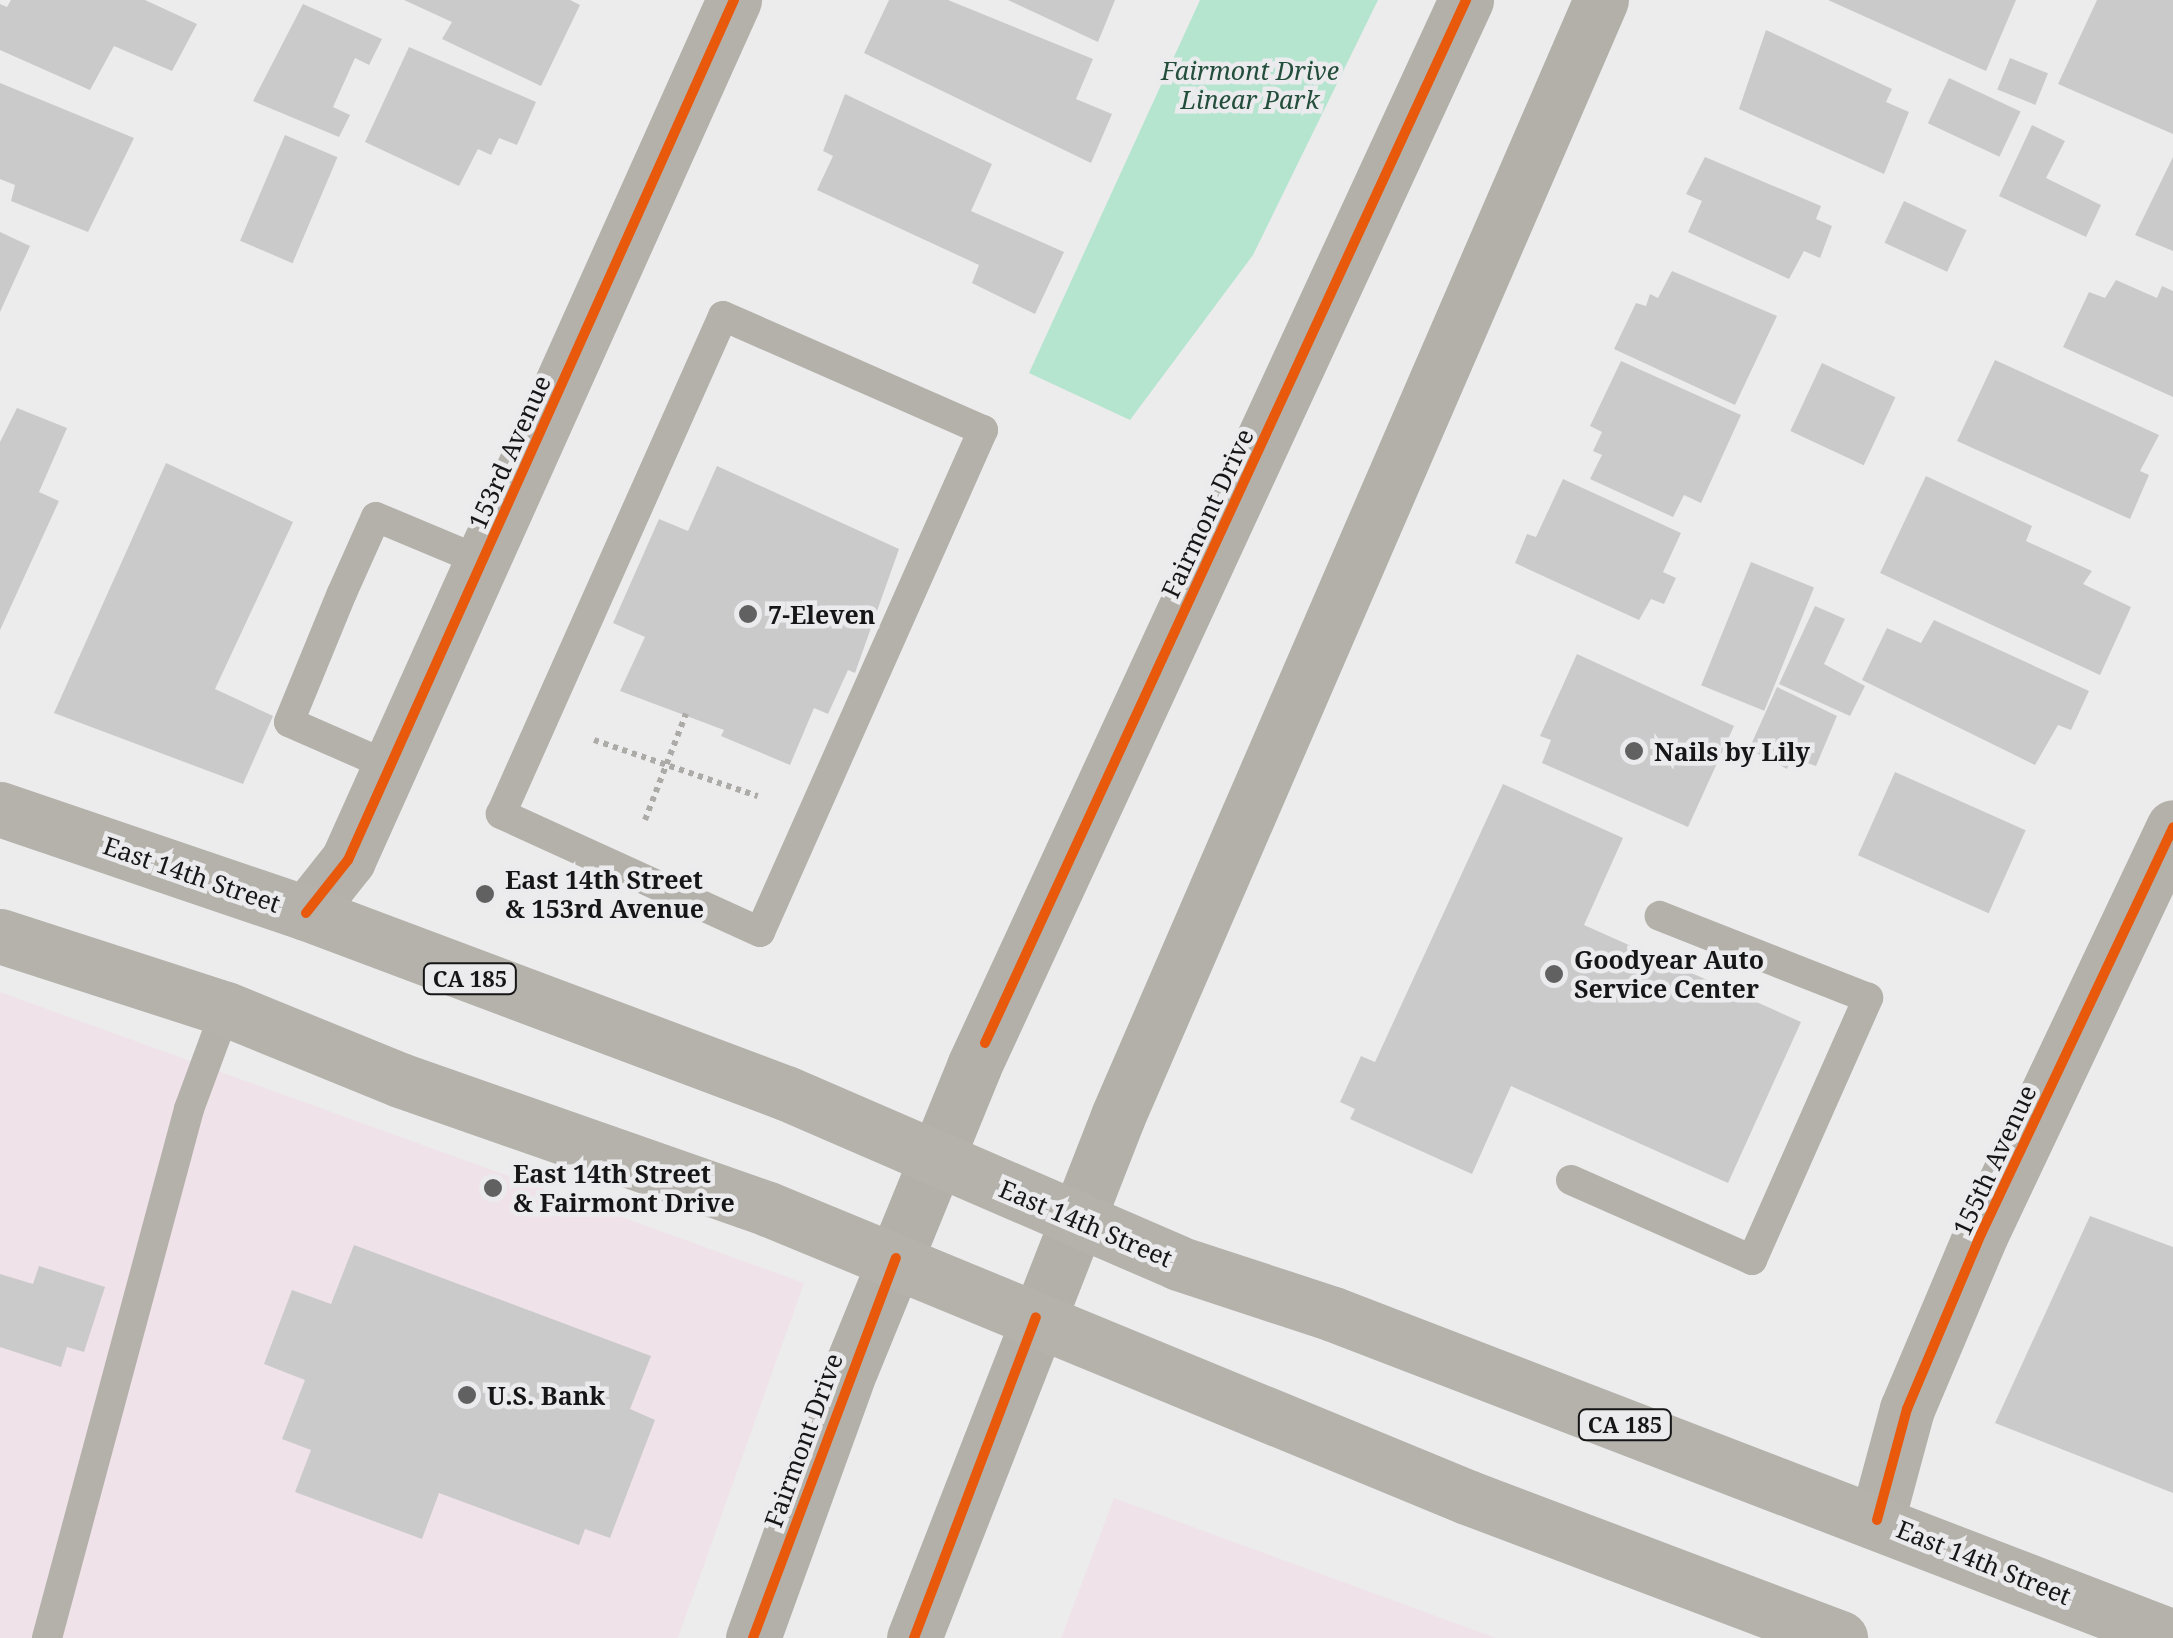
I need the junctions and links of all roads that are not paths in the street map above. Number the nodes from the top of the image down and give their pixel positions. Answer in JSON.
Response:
{"nodes":[{"id":1,"x":734,"y":0,"type":"edge"},
{"id":2,"x":1466,"y":0,"type":"edge"},
{"id":3,"x":1601,"y":0,"type":"edge"},
{"id":4,"x":481,"y":561,"type":"junction"},
{"id":5,"x":389,"y":766,"type":"junction"},
{"id":6,"x":0,"y":809,"type":"edge"},
{"id":7,"x":2173,"y":827,"type":"edge"},
{"id":8,"x":659,"y":890,"type":"joint"},
{"id":9,"x":306,"y":913,"type":"junction"},
{"id":10,"x":1660,"y":916,"type":"dead end"},
{"id":11,"x":0,"y":936,"type":"edge"},
{"id":12,"x":226,"y":1010,"type":"junction"},
{"id":13,"x":936,"y":1161,"type":"junction"},
{"id":14,"x":1571,"y":1180,"type":"dead end"},
{"id":15,"x":1076,"y":1218,"type":"junction"},
{"id":16,"x":896,"y":1258,"type":"junction"},
{"id":17,"x":1036,"y":1317,"type":"junction"},
{"id":18,"x":1878,"y":1520,"type":"junction"},
{"id":19,"x":2173,"y":1637,"type":"edge"},
{"id":20,"x":47,"y":1638,"type":"edge"},
{"id":21,"x":753,"y":1638,"type":"edge"},
{"id":22,"x":914,"y":1638,"type":"edge"},
{"id":23,"x":1840,"y":1638,"type":"edge"}],
"edges":[{"from":1,"to":4,"type":"street","name":"153rd Avenue"},
{"from":2,"to":13,"type":"main road","name":"Fairmont Drive"},
{"from":3,"to":15,"type":"main road"},
{"from":4,"to":5,"type":"street","name":"153rd Avenue"},
{"from":4,"to":5,"type":"lane"},
{"from":5,"to":9,"type":"street","name":"153rd Avenue"},
{"from":6,"to":9,"type":"main road","name":"East 14th Street","number":"CA 185"},
{"from":7,"to":18,"type":"street","name":"155th Avenue"},
{"from":8,"to":8,"type":"lane"},
{"from":9,"to":13,"type":"main road","name":"East 14th Street","number":"CA 185"},
{"from":10,"to":14,"type":"lane"},
{"from":11,"to":12,"type":"main road"},
{"from":12,"to":16,"type":"main road"},
{"from":12,"to":20,"type":"lane"},
{"from":13,"to":15,"type":"main road","name":"East 14th Street","number":"CA 185"},
{"from":13,"to":16,"type":"main road","name":"Fairmont Drive"},
{"from":15,"to":17,"type":"main road"},
{"from":15,"to":18,"type":"main road","name":"East 14th Street","number":"CA 185"},
{"from":16,"to":17,"type":"main road"},
{"from":16,"to":21,"type":"main road","name":"Fairmont Drive"},
{"from":17,"to":22,"type":"main road"},
{"from":17,"to":23,"type":"main road"},
{"from":18,"to":19,"type":"main road","name":"East 14th Street","number":"CA 185"}]}
